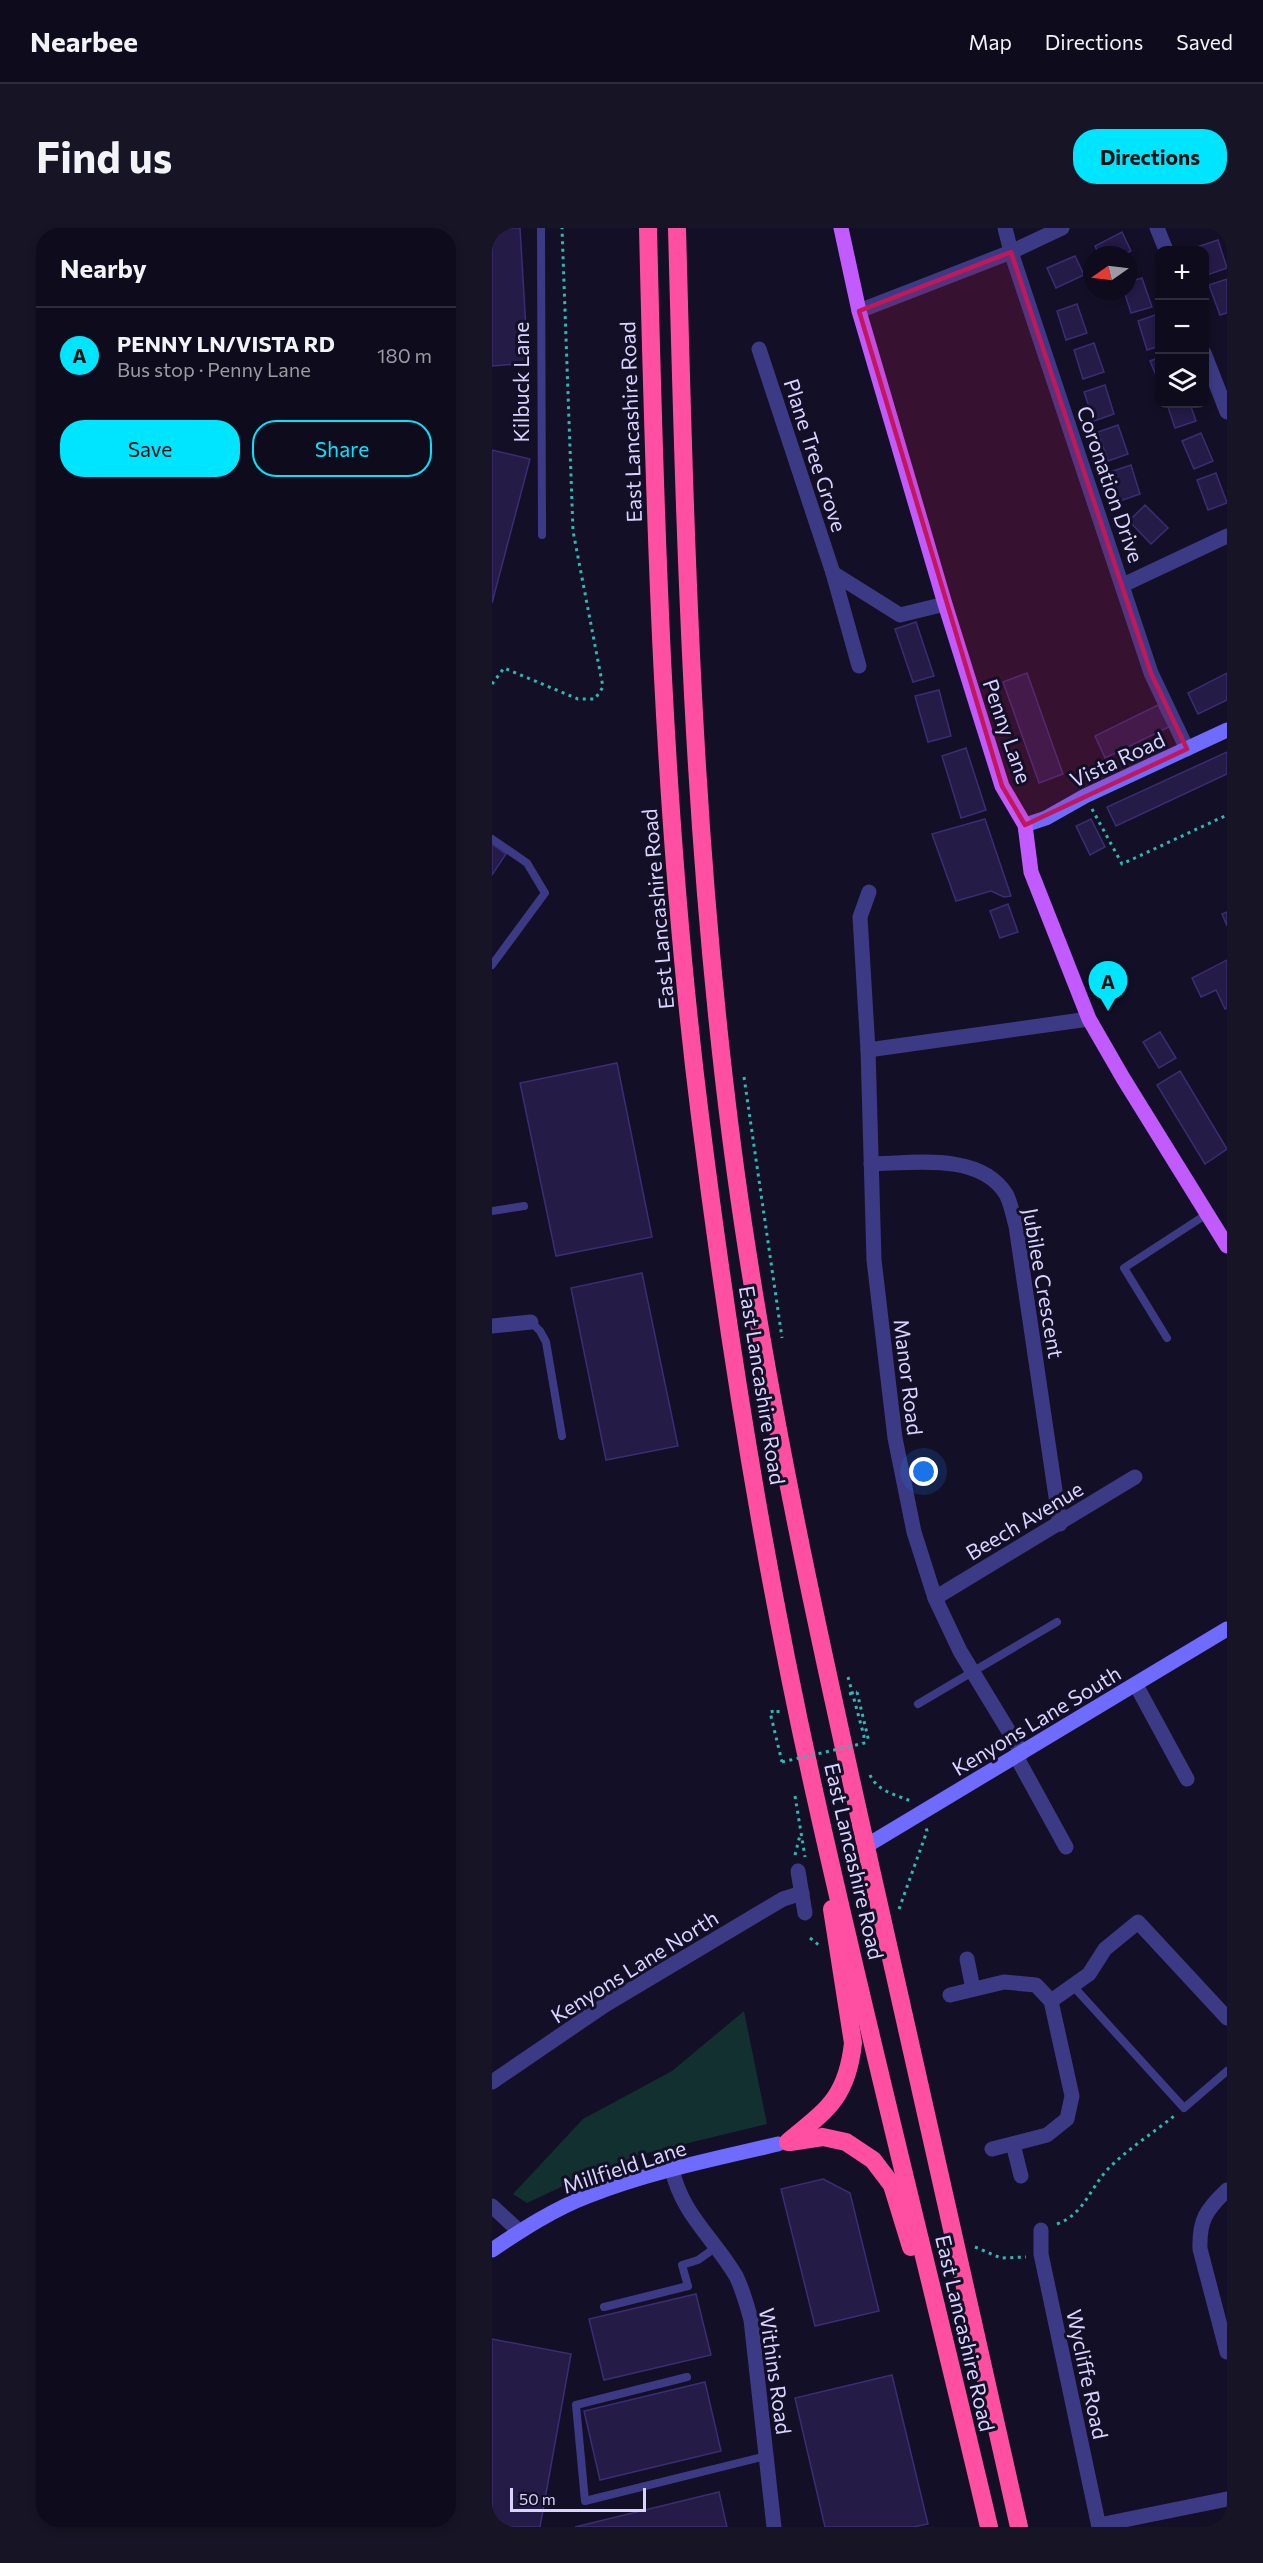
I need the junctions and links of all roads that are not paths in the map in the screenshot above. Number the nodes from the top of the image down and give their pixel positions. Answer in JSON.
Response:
{"nodes":[{"id":1,"x":541,"y":228,"type":"edge"},
{"id":2,"x":648,"y":228,"type":"edge"},
{"id":3,"x":677,"y":228,"type":"edge"},
{"id":4,"x":841,"y":228,"type":"edge"},
{"id":5,"x":1005,"y":228,"type":"edge"},
{"id":6,"x":1062,"y":228,"type":"edge"},
{"id":7,"x":1157,"y":228,"type":"edge"},
{"id":8,"x":1164,"y":246,"type":"edge"},
{"id":9,"x":1011,"y":252,"type":"junction"},
{"id":10,"x":859,"y":311,"type":"junction"},
{"id":11,"x":759,"y":349,"type":"dead end"},
{"id":12,"x":1205,"y":354,"type":"edge"},
{"id":13,"x":1227,"y":411,"type":"edge"},
{"id":14,"x":542,"y":535,"type":"dead end"},
{"id":15,"x":1227,"y":536,"type":"edge"},
{"id":16,"x":833,"y":573,"type":"junction"},
{"id":17,"x":1123,"y":585,"type":"junction"},
{"id":18,"x":945,"y":604,"type":"junction"},
{"id":19,"x":859,"y":666,"type":"dead end"},
{"id":20,"x":1227,"y":730,"type":"edge"},
{"id":21,"x":1187,"y":749,"type":"junction"},
{"id":22,"x":1025,"y":825,"type":"junction"},
{"id":23,"x":492,"y":839,"type":"edge"},
{"id":24,"x":869,"y":892,"type":"dead end"},
{"id":25,"x":492,"y":965,"type":"edge"},
{"id":26,"x":1089,"y":1019,"type":"junction"},
{"id":27,"x":868,"y":1050,"type":"junction"},
{"id":28,"x":871,"y":1164,"type":"junction"},
{"id":29,"x":524,"y":1206,"type":"dead end"},
{"id":30,"x":492,"y":1211,"type":"edge"},
{"id":31,"x":1207,"y":1214,"type":"junction"},
{"id":32,"x":1227,"y":1246,"type":"edge"},
{"id":33,"x":531,"y":1322,"type":"joint"},
{"id":34,"x":492,"y":1326,"type":"edge"},
{"id":35,"x":1167,"y":1338,"type":"dead end"},
{"id":36,"x":562,"y":1436,"type":"dead end"},
{"id":37,"x":1135,"y":1477,"type":"dead end"},
{"id":38,"x":1060,"y":1524,"type":"junction"},
{"id":39,"x":935,"y":1598,"type":"junction"},
{"id":40,"x":1057,"y":1622,"type":"dead end"},
{"id":41,"x":1227,"y":1629,"type":"edge"},
{"id":42,"x":973,"y":1671,"type":"junction"},
{"id":43,"x":1136,"y":1685,"type":"junction"},
{"id":44,"x":918,"y":1704,"type":"dead end"},
{"id":45,"x":1018,"y":1755,"type":"junction"},
{"id":46,"x":1187,"y":1779,"type":"dead end"},
{"id":47,"x":813,"y":1784,"type":"junction"},
{"id":48,"x":866,"y":1846,"type":"junction"},
{"id":49,"x":1066,"y":1847,"type":"dead end"},
{"id":50,"x":798,"y":1871,"type":"road end"},
{"id":51,"x":802,"y":1893,"type":"junction"},
{"id":52,"x":805,"y":1913,"type":"dead end"},
{"id":53,"x":967,"y":1959,"type":"dead end"},
{"id":54,"x":1073,"y":1986,"type":"junction"},
{"id":55,"x":973,"y":1989,"type":"junction"},
{"id":56,"x":950,"y":1995,"type":"dead end"},
{"id":57,"x":1051,"y":2001,"type":"junction"},
{"id":58,"x":1227,"y":2018,"type":"edge"},
{"id":59,"x":1227,"y":2071,"type":"edge"},
{"id":60,"x":492,"y":2082,"type":"edge"},
{"id":61,"x":783,"y":2143,"type":"junction"},
{"id":62,"x":1013,"y":2144,"type":"junction"},
{"id":63,"x":992,"y":2149,"type":"dead end"},
{"id":64,"x":672,"y":2169,"type":"junction"},
{"id":65,"x":1021,"y":2176,"type":"dead end"},
{"id":66,"x":1227,"y":2190,"type":"edge"},
{"id":67,"x":492,"y":2206,"type":"edge"},
{"id":68,"x":1041,"y":2230,"type":"road end"},
{"id":69,"x":519,"y":2231,"type":"junction"},
{"id":70,"x":715,"y":2248,"type":"junction"},
{"id":71,"x":492,"y":2250,"type":"edge"},
{"id":72,"x":604,"y":2307,"type":"dead end"},
{"id":73,"x":1227,"y":2352,"type":"edge"},
{"id":74,"x":687,"y":2377,"type":"dead end"},
{"id":75,"x":960,"y":2403,"type":"junction"},
{"id":76,"x":766,"y":2456,"type":"junction"},
{"id":77,"x":1227,"y":2499,"type":"edge"},
{"id":78,"x":1099,"y":2526,"type":"edge"},
{"id":79,"x":774,"y":2527,"type":"edge"},
{"id":80,"x":989,"y":2527,"type":"edge"},
{"id":81,"x":1019,"y":2527,"type":"edge"}],
"edges":[{"from":1,"to":14,"type":"lane","name":"Kilbuck Lane"},
{"from":2,"to":47,"type":"highway","name":"East Lancashire Road"},
{"from":3,"to":48,"type":"highway","name":"East Lancashire Road"},
{"from":4,"to":10,"type":"main road","name":"Penny Lane"},
{"from":5,"to":9,"type":"street","name":"Coronation Drive"},
{"from":6,"to":9,"type":"street"},
{"from":7,"to":8,"type":"street"},
{"from":9,"to":10,"type":"street"},
{"from":9,"to":17,"type":"street","name":"Coronation Drive"},
{"from":10,"to":18,"type":"main road","name":"Penny Lane"},
{"from":11,"to":16,"type":"street","name":"Plane Tree Grove"},
{"from":12,"to":13,"type":"street"},
{"from":15,"to":17,"type":"street"},
{"from":16,"to":18,"type":"street"},
{"from":16,"to":19,"type":"street","name":"Plane Tree Grove"},
{"from":17,"to":21,"type":"street","name":"Coronation Drive"},
{"from":18,"to":22,"type":"main road","name":"Penny Lane"},
{"from":20,"to":21,"type":"street","name":"Vista Road"},
{"from":21,"to":22,"type":"street","name":"Vista Road"},
{"from":22,"to":26,"type":"main road","name":"Penny Lane"},
{"from":23,"to":25,"type":"lane"},
{"from":24,"to":27,"type":"street","name":"Manor Road"},
{"from":26,"to":27,"type":"street"},
{"from":26,"to":31,"type":"main road","name":"Penny Lane"},
{"from":27,"to":28,"type":"street","name":"Manor Road"},
{"from":28,"to":38,"type":"street","name":"Jubilee Crescent"},
{"from":28,"to":39,"type":"street","name":"Manor Road"},
{"from":29,"to":30,"type":"lane"},
{"from":31,"to":32,"type":"main road","name":"Penny Lane"},
{"from":31,"to":35,"type":"lane"},
{"from":33,"to":34,"type":"street"},
{"from":33,"to":36,"type":"lane"},
{"from":37,"to":38,"type":"street","name":"Beech Avenue"},
{"from":38,"to":39,"type":"street","name":"Beech Avenue"},
{"from":39,"to":42,"type":"street","name":"Manor Road"},
{"from":40,"to":42,"type":"lane"},
{"from":41,"to":43,"type":"street","name":"Kenyons Lane South"},
{"from":42,"to":44,"type":"lane"},
{"from":42,"to":45,"type":"street","name":"Manor Road"},
{"from":43,"to":45,"type":"street","name":"Kenyons Lane South"},
{"from":43,"to":46,"type":"street"},
{"from":45,"to":48,"type":"street","name":"Kenyons Lane South"},
{"from":45,"to":49,"type":"street","name":"Manor Road"},
{"from":47,"to":61,"type":"highway"},
{"from":47,"to":75,"type":"highway","name":"East Lancashire Road"},
{"from":48,"to":81,"type":"highway","name":"East Lancashire Road"},
{"from":50,"to":51,"type":"street"},
{"from":51,"to":52,"type":"street"},
{"from":51,"to":60,"type":"street","name":"Kenyons Lane North"},
{"from":53,"to":55,"type":"street"},
{"from":54,"to":57,"type":"street"},
{"from":54,"to":58,"type":"street"},
{"from":54,"to":59,"type":"lane"},
{"from":55,"to":56,"type":"street"},
{"from":55,"to":57,"type":"street"},
{"from":57,"to":62,"type":"street"},
{"from":61,"to":64,"type":"street","name":"Millfield Lane"},
{"from":61,"to":75,"type":"highway"},
{"from":62,"to":63,"type":"street"},
{"from":62,"to":65,"type":"street"},
{"from":64,"to":69,"type":"street","name":"Millfield Lane"},
{"from":64,"to":70,"type":"street","name":"Withins Road"},
{"from":66,"to":73,"type":"street"},
{"from":67,"to":69,"type":"street"},
{"from":68,"to":78,"type":"street","name":"Wycliffe Road"},
{"from":69,"to":71,"type":"street","name":"Millfield Lane"},
{"from":70,"to":72,"type":"lane"},
{"from":70,"to":76,"type":"street","name":"Withins Road"},
{"from":74,"to":76,"type":"lane"},
{"from":75,"to":80,"type":"highway","name":"East Lancashire Road"},
{"from":76,"to":79,"type":"street","name":"Withins Road"},
{"from":77,"to":78,"type":"street"}]}
